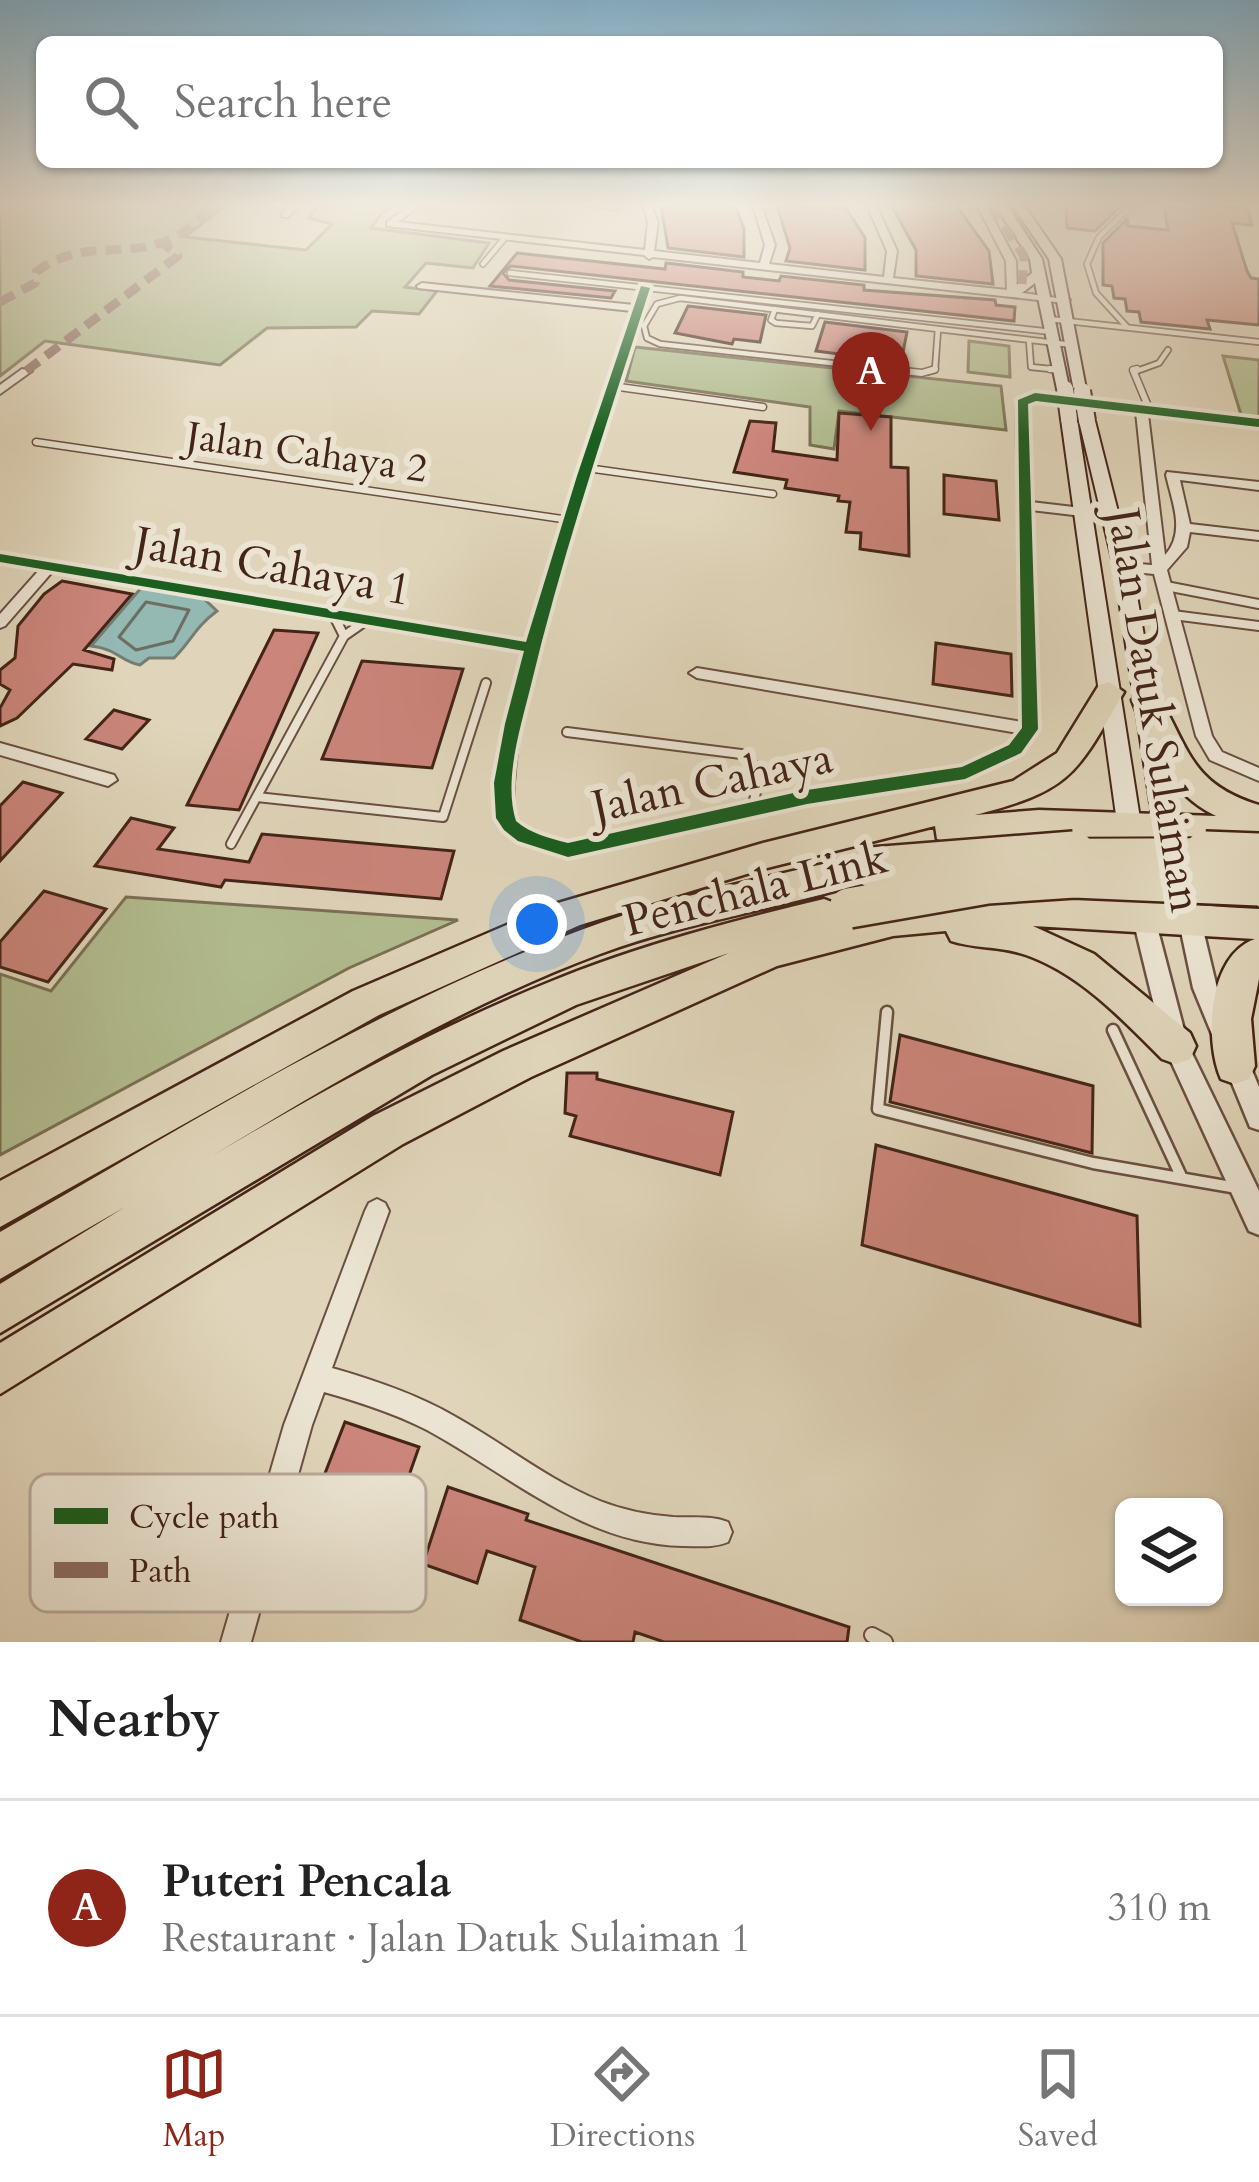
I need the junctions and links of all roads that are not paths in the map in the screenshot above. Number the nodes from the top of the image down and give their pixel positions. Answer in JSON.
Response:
{"nodes":[{"id":1,"x":588,"y":282,"type":"edge"},
{"id":2,"x":898,"y":282,"type":"edge"},
{"id":3,"x":1012,"y":282,"type":"edge"},
{"id":4,"x":1026,"y":282,"type":"edge"},
{"id":5,"x":1042,"y":282,"type":"edge"},
{"id":6,"x":1061,"y":282,"type":"edge"},
{"id":7,"x":1091,"y":282,"type":"edge"},
{"id":8,"x":422,"y":286,"type":"dead end"},
{"id":9,"x":645,"y":288,"type":"junction"},
{"id":10,"x":1012,"y":289,"type":"junction"},
{"id":11,"x":1045,"y":298,"type":"junction"},
{"id":12,"x":1065,"y":300,"type":"junction"},
{"id":13,"x":638,"y":309,"type":"junction"},
{"id":14,"x":775,"y":309,"type":"junction"},
{"id":15,"x":818,"y":314,"type":"junction"},
{"id":16,"x":1068,"y":321,"type":"junction"},
{"id":17,"x":1126,"y":327,"type":"junction"},
{"id":18,"x":938,"y":328,"type":"junction"},
{"id":19,"x":1052,"y":331,"type":"junction"},
{"id":20,"x":1029,"y":340,"type":"junction"},
{"id":21,"x":1259,"y":342,"type":"edge"},
{"id":22,"x":1073,"y":345,"type":"junction"},
{"id":23,"x":1168,"y":350,"type":"dead end"},
{"id":24,"x":1061,"y":370,"type":"junction"},
{"id":25,"x":26,"y":371,"type":"dead end"},
{"id":26,"x":612,"y":386,"type":"junction"},
{"id":27,"x":1074,"y":390,"type":"junction"},
{"id":28,"x":0,"y":391,"type":"edge"},
{"id":29,"x":763,"y":407,"type":"dead end"},
{"id":30,"x":1146,"y":411,"type":"junction"},
{"id":31,"x":1078,"y":420,"type":"junction"},
{"id":32,"x":1259,"y":423,"type":"edge"},
{"id":33,"x":36,"y":442,"type":"dead end"},
{"id":34,"x":587,"y":468,"type":"junction"},
{"id":35,"x":1259,"y":486,"type":"edge"},
{"id":36,"x":773,"y":494,"type":"dead end"},
{"id":37,"x":1027,"y":505,"type":"junction"},
{"id":38,"x":1082,"y":512,"type":"junction"},
{"id":39,"x":569,"y":520,"type":"junction"},
{"id":40,"x":1184,"y":526,"type":"junction"},
{"id":41,"x":1259,"y":536,"type":"edge"},
{"id":42,"x":0,"y":558,"type":"edge"},
{"id":43,"x":50,"y":566,"type":"junction"},
{"id":44,"x":1124,"y":567,"type":"junction"},
{"id":45,"x":1163,"y":578,"type":"junction"},
{"id":46,"x":1259,"y":604,"type":"edge"},
{"id":47,"x":333,"y":614,"type":"junction"},
{"id":48,"x":1173,"y":615,"type":"junction"},
{"id":49,"x":367,"y":620,"type":"junction"},
{"id":50,"x":0,"y":623,"type":"edge"},
{"id":51,"x":1257,"y":626,"type":"edge"},
{"id":52,"x":344,"y":636,"type":"junction"},
{"id":53,"x":1259,"y":639,"type":"edge"},
{"id":54,"x":533,"y":648,"type":"junction"},
{"id":55,"x":698,"y":674,"type":"dead end"},
{"id":56,"x":486,"y":683,"type":"dead end"},
{"id":57,"x":1109,"y":692,"type":"junction"},
{"id":58,"x":1147,"y":700,"type":"junction"},
{"id":59,"x":1030,"y":729,"type":"junction"},
{"id":60,"x":567,"y":731,"type":"dead end"},
{"id":61,"x":0,"y":748,"type":"edge"},
{"id":62,"x":1259,"y":775,"type":"edge"},
{"id":63,"x":108,"y":779,"type":"dead end"},
{"id":64,"x":256,"y":797,"type":"junction"},
{"id":65,"x":752,"y":808,"type":"junction"},
{"id":66,"x":1259,"y":818,"type":"edge"},
{"id":67,"x":998,"y":823,"type":"junction"},
{"id":68,"x":1145,"y":824,"type":"junction"},
{"id":69,"x":1259,"y":832,"type":"edge"},
{"id":70,"x":231,"y":844,"type":"dead end"},
{"id":71,"x":1259,"y":854,"type":"edge"},
{"id":72,"x":764,"y":856,"type":"junction"},
{"id":73,"x":1259,"y":886,"type":"edge"},
{"id":74,"x":1010,"y":910,"type":"junction"},
{"id":75,"x":1259,"y":914,"type":"edge"},
{"id":76,"x":1143,"y":915,"type":"junction"},
{"id":77,"x":1190,"y":917,"type":"junction"},
{"id":78,"x":1259,"y":924,"type":"edge"},
{"id":79,"x":1259,"y":952,"type":"edge"},
{"id":80,"x":635,"y":1010,"type":"junction"},
{"id":81,"x":887,"y":1012,"type":"dead end"},
{"id":82,"x":1113,"y":1030,"type":"dead end"},
{"id":83,"x":1176,"y":1046,"type":"junction"},
{"id":84,"x":1235,"y":1066,"type":"junction"},
{"id":85,"x":1259,"y":1118,"type":"edge"},
{"id":86,"x":1181,"y":1176,"type":"junction"},
{"id":87,"x":1242,"y":1189,"type":"junction"},
{"id":88,"x":0,"y":1205,"type":"edge"},
{"id":89,"x":377,"y":1211,"type":"dead end"},
{"id":90,"x":1259,"y":1221,"type":"edge"},
{"id":91,"x":0,"y":1257,"type":"edge"},
{"id":92,"x":0,"y":1310,"type":"edge"},
{"id":93,"x":0,"y":1370,"type":"edge"},
{"id":94,"x":315,"y":1376,"type":"junction"},
{"id":95,"x":286,"y":1474,"type":"edge"},
{"id":96,"x":718,"y":1532,"type":"dead end"},
{"id":97,"x":245,"y":1612,"type":"edge"},
{"id":98,"x":236,"y":1642,"type":"edge"}],
"edges":[{"from":1,"to":9,"type":"lane"},
{"from":2,"to":10,"type":"street"},
{"from":3,"to":10,"type":"street"},
{"from":4,"to":10,"type":"main road"},
{"from":5,"to":11,"type":"main road","name":"Jalan Datuk Sulaiman"},
{"from":6,"to":12,"type":"main road","name":"Jalan Datuk Sulaiman"},
{"from":7,"to":17,"type":"lane"},
{"from":8,"to":13,"type":"street"},
{"from":9,"to":13,"type":"street","name":"Jalan Cahaya"},
{"from":9,"to":19,"type":"lane"},
{"from":10,"to":11,"type":"street"},
{"from":11,"to":12,"type":"street"},
{"from":11,"to":19,"type":"main road","name":"Jalan Datuk Sulaiman"},
{"from":12,"to":16,"type":"main road","name":"Jalan Datuk Sulaiman"},
{"from":13,"to":26,"type":"street","name":"Jalan Cahaya"},
{"from":14,"to":15,"type":"lane"},
{"from":14,"to":15,"type":"lane"},
{"from":14,"to":18,"type":"lane"},
{"from":15,"to":18,"type":"lane"},
{"from":16,"to":17,"type":"lane"},
{"from":16,"to":19,"type":"lane"},
{"from":16,"to":22,"type":"main road","name":"Jalan Datuk Sulaiman"},
{"from":17,"to":21,"type":"lane"},
{"from":18,"to":20,"type":"lane"},
{"from":19,"to":20,"type":"lane"},
{"from":19,"to":22,"type":"lane"},
{"from":19,"to":24,"type":"main road","name":"Jalan Datuk Sulaiman"},
{"from":20,"to":24,"type":"lane"},
{"from":22,"to":27,"type":"main road","name":"Jalan Datuk Sulaiman"},
{"from":23,"to":30,"type":"lane"},
{"from":24,"to":27,"type":"main road","name":"Jalan Datuk Sulaiman"},
{"from":25,"to":28,"type":"street"},
{"from":26,"to":29,"type":"lane"},
{"from":26,"to":34,"type":"street","name":"Jalan Cahaya"},
{"from":27,"to":31,"type":"main road","name":"Jalan Datuk Sulaiman","bridge":true},
{"from":30,"to":32,"type":"street"},
{"from":30,"to":37,"type":"street"},
{"from":30,"to":45,"type":"street"},
{"from":31,"to":38,"type":"main road","name":"Jalan Datuk Sulaiman"},
{"from":31,"to":44,"type":"main road","name":"Jalan Datuk Sulaiman"},
{"from":33,"to":39,"type":"lane","name":"Jalan Cahaya 2"},
{"from":34,"to":36,"type":"lane"},
{"from":34,"to":39,"type":"street","name":"Jalan Cahaya"},
{"from":35,"to":40,"type":"street"},
{"from":37,"to":38,"type":"street"},
{"from":37,"to":59,"type":"street"},
{"from":38,"to":57,"type":"main road","name":"Jalan Datuk Sulaiman"},
{"from":39,"to":54,"type":"street","name":"Jalan Cahaya"},
{"from":40,"to":41,"type":"street"},
{"from":40,"to":45,"type":"street"},
{"from":42,"to":43,"type":"street","name":"Jalan Cahaya 1"},
{"from":43,"to":47,"type":"street","name":"Jalan Cahaya 1"},
{"from":43,"to":50,"type":"street"},
{"from":44,"to":45,"type":"street"},
{"from":44,"to":58,"type":"main road","name":"Jalan Datuk Sulaiman"},
{"from":45,"to":46,"type":"lane"},
{"from":45,"to":48,"type":"street"},
{"from":47,"to":49,"type":"street","name":"Jalan Cahaya 1"},
{"from":47,"to":52,"type":"lane"},
{"from":48,"to":51,"type":"lane"},
{"from":48,"to":62,"type":"street"},
{"from":49,"to":52,"type":"lane"},
{"from":49,"to":54,"type":"street","name":"Jalan Cahaya 1"},
{"from":51,"to":53,"type":"lane"},
{"from":52,"to":64,"type":"lane"},
{"from":54,"to":65,"type":"street","name":"Jalan Cahaya"},
{"from":55,"to":59,"type":"street"},
{"from":56,"to":64,"type":"lane"},
{"from":57,"to":68,"type":"main road","name":"Jalan Datuk Sulaiman"},
{"from":57,"to":72,"type":"highway"},
{"from":58,"to":66,"type":"highway"},
{"from":58,"to":68,"type":"main road","name":"Jalan Datuk Sulaiman"},
{"from":59,"to":65,"type":"street","name":"Jalan Cahaya"},
{"from":60,"to":65,"type":"lane"},
{"from":61,"to":63,"type":"street"},
{"from":64,"to":70,"type":"lane"},
{"from":67,"to":68,"type":"highway"},
{"from":67,"to":72,"type":"highway"},
{"from":67,"to":74,"type":"highway"},
{"from":68,"to":69,"type":"highway"},
{"from":68,"to":76,"type":"main road","name":"Jalan Datuk Sulaiman"},
{"from":68,"to":77,"type":"main road","name":"Jalan Datuk Sulaiman"},
{"from":69,"to":75,"type":"highway"},
{"from":71,"to":91,"type":"highway","name":"Penchala Link","bridge":true},
{"from":72,"to":88,"type":"highway"},
{"from":73,"to":92,"type":"highway","name":"Penchala Link","bridge":true},
{"from":74,"to":76,"type":"highway"},
{"from":74,"to":80,"type":"highway"},
{"from":76,"to":77,"type":"highway"},
{"from":76,"to":83,"type":"street","name":"Jalan Datuk Sulaiman"},
{"from":77,"to":78,"type":"highway"},
{"from":77,"to":84,"type":"street","name":"Jalan Datuk Sulaiman"},
{"from":79,"to":84,"type":"highway"},
{"from":80,"to":83,"type":"highway"},
{"from":80,"to":93,"type":"highway"},
{"from":81,"to":86,"type":"lane"},
{"from":82,"to":86,"type":"lane"},
{"from":83,"to":87,"type":"street","name":"Jalan Datuk Sulaiman"},
{"from":84,"to":85,"type":"street","name":"Jalan Datuk Sulaiman"},
{"from":86,"to":87,"type":"lane"},
{"from":87,"to":90,"type":"street","name":"Jalan Datuk Sulaiman"},
{"from":89,"to":94,"type":"street"},
{"from":94,"to":95,"type":"street"},
{"from":94,"to":96,"type":"street"},
{"from":97,"to":98,"type":"street"}]}
